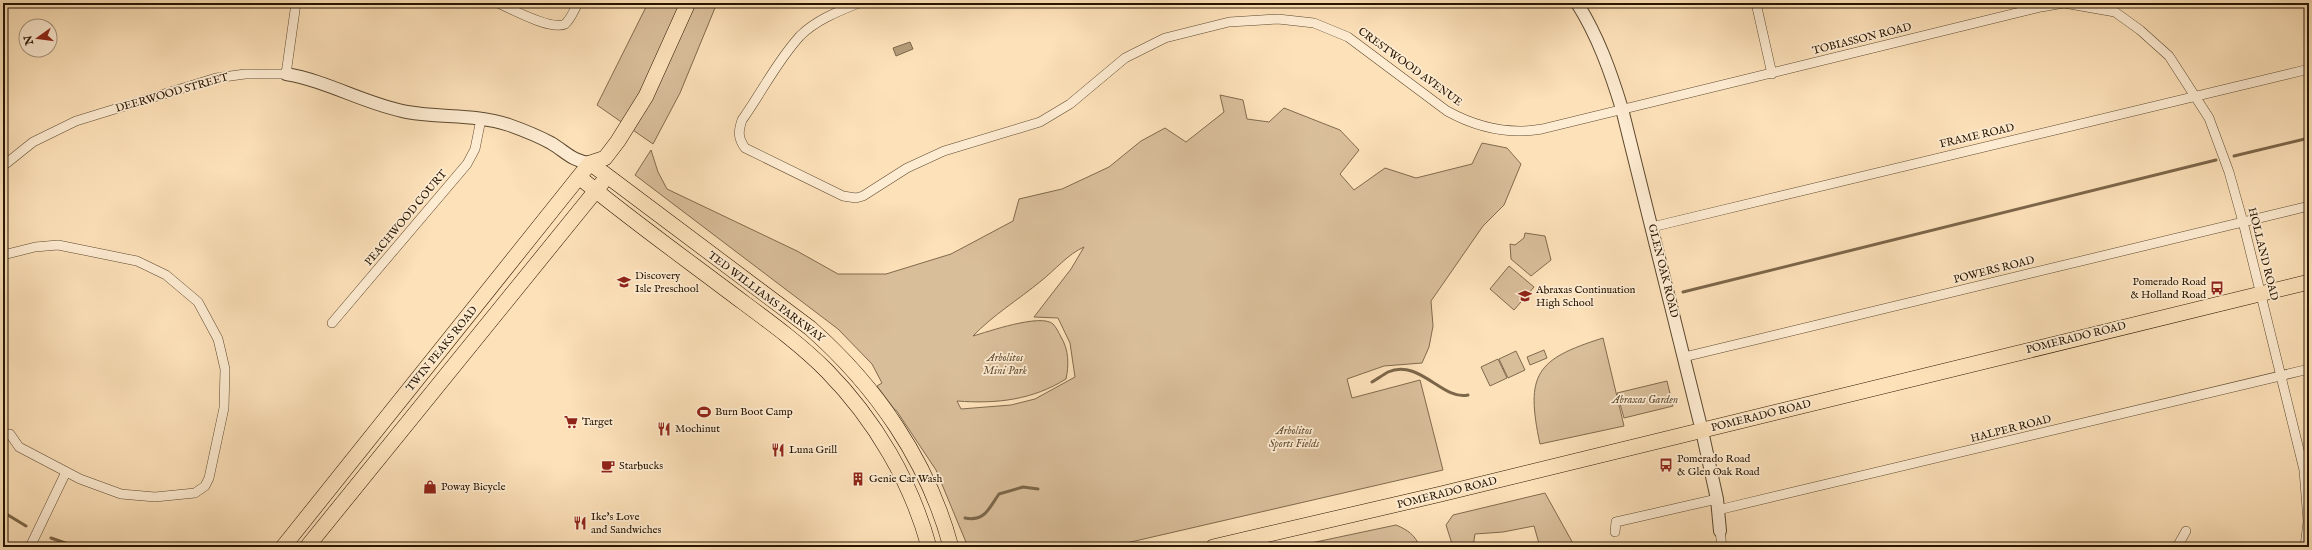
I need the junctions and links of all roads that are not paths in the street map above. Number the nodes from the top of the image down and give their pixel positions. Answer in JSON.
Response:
{"nodes":[{"id":1,"x":296,"y":3,"type":"edge"},
{"id":2,"x":498,"y":3,"type":"edge"},
{"id":3,"x":578,"y":3,"type":"edge"},
{"id":4,"x":688,"y":3,"type":"edge"},
{"id":5,"x":859,"y":3,"type":"edge"},
{"id":6,"x":1578,"y":3,"type":"edge"},
{"id":7,"x":1756,"y":3,"type":"edge"},
{"id":8,"x":842,"y":6,"type":"edge"},
{"id":9,"x":2109,"y":7,"type":"edge"},
{"id":10,"x":2309,"y":69,"type":"edge"},
{"id":11,"x":286,"y":74,"type":"junction"},
{"id":12,"x":1772,"y":74,"type":"junction"},
{"id":13,"x":2196,"y":96,"type":"junction"},
{"id":14,"x":1622,"y":109,"type":"junction"},
{"id":15,"x":481,"y":119,"type":"junction"},
{"id":16,"x":605,"y":158,"type":"junction"},
{"id":17,"x":584,"y":162,"type":"junction"},
{"id":18,"x":3,"y":166,"type":"edge"},
{"id":19,"x":579,"y":177,"type":"junction"},
{"id":20,"x":607,"y":177,"type":"junction"},
{"id":21,"x":595,"y":190,"type":"junction"},
{"id":22,"x":2309,"y":206,"type":"edge"},
{"id":23,"x":2243,"y":222,"type":"junction"},
{"id":24,"x":1652,"y":226,"type":"junction"},
{"id":25,"x":3,"y":255,"type":"edge"},
{"id":26,"x":2309,"y":282,"type":"edge"},
{"id":27,"x":2260,"y":294,"type":"junction"},
{"id":28,"x":332,"y":323,"type":"dead end"},
{"id":29,"x":438,"y":354,"type":"junction"},
{"id":30,"x":1684,"y":357,"type":"junction"},
{"id":31,"x":2309,"y":369,"type":"edge"},
{"id":32,"x":2280,"y":376,"type":"junction"},
{"id":33,"x":1702,"y":431,"type":"junction"},
{"id":34,"x":10,"y":434,"type":"dead end"},
{"id":35,"x":369,"y":471,"type":"junction"},
{"id":36,"x":66,"y":472,"type":"junction"},
{"id":37,"x":1718,"y":504,"type":"junction"},
{"id":38,"x":1720,"y":531,"type":"joint"},
{"id":39,"x":2186,"y":531,"type":"dead end"},
{"id":40,"x":1614,"y":532,"type":"dead end"},
{"id":41,"x":30,"y":547,"type":"edge"},
{"id":42,"x":283,"y":547,"type":"edge"},
{"id":43,"x":307,"y":547,"type":"edge"},
{"id":44,"x":929,"y":547,"type":"edge"},
{"id":45,"x":950,"y":547,"type":"edge"},
{"id":46,"x":1213,"y":547,"type":"edge"},
{"id":47,"x":1722,"y":547,"type":"edge"},
{"id":48,"x":2177,"y":547,"type":"edge"},
{"id":49,"x":2305,"y":547,"type":"edge"}],
"edges":[{"from":1,"to":11,"type":"street"},
{"from":2,"to":3,"type":"street"},
{"from":4,"to":16,"type":"main road"},
{"from":5,"to":8,"type":"street"},
{"from":6,"to":14,"type":"street","name":"GLEN OAK ROAD"},
{"from":7,"to":12,"type":"street"},
{"from":8,"to":14,"type":"street","name":"CRESTWOOD AVENUE"},
{"from":9,"to":12,"type":"street","name":"TOBIASSON ROAD"},
{"from":9,"to":13,"type":"street","name":"HOLLAND ROAD"},
{"from":10,"to":13,"type":"street","name":"FRAME ROAD"},
{"from":11,"to":15,"type":"street","name":"DEERWOOD STREET"},
{"from":11,"to":18,"type":"street","name":"DEERWOOD STREET"},
{"from":12,"to":14,"type":"street","name":"TOBIASSON ROAD"},
{"from":13,"to":23,"type":"street","name":"HOLLAND ROAD"},
{"from":13,"to":24,"type":"street","name":"FRAME ROAD"},
{"from":14,"to":24,"type":"street","name":"GLEN OAK ROAD"},
{"from":15,"to":17,"type":"street","name":"DEERWOOD STREET"},
{"from":15,"to":28,"type":"street","name":"PEACHWOOD COURT"},
{"from":16,"to":17,"type":"main road"},
{"from":16,"to":20,"type":"main road"},
{"from":17,"to":19,"type":"main road","name":"TWIN PEAKS ROAD"},
{"from":17,"to":20,"type":"main road","name":"TED WILLIAMS PARKWAY"},
{"from":19,"to":21,"type":"main road","name":"TED WILLIAMS PARKWAY"},
{"from":19,"to":29,"type":"main road","name":"TWIN PEAKS ROAD"},
{"from":20,"to":21,"type":"main road","name":"TWIN PEAKS ROAD"},
{"from":20,"to":45,"type":"main road","name":"TED WILLIAMS PARKWAY"},
{"from":21,"to":35,"type":"main road","name":"TWIN PEAKS ROAD"},
{"from":21,"to":44,"type":"main road","name":"TED WILLIAMS PARKWAY"},
{"from":22,"to":23,"type":"street","name":"POWERS ROAD"},
{"from":23,"to":27,"type":"street","name":"HOLLAND ROAD"},
{"from":23,"to":30,"type":"street","name":"POWERS ROAD"},
{"from":24,"to":30,"type":"street","name":"GLEN OAK ROAD"},
{"from":25,"to":36,"type":"street"},
{"from":26,"to":27,"type":"main road","name":"POMERADO ROAD"},
{"from":27,"to":32,"type":"street","name":"HOLLAND ROAD"},
{"from":27,"to":33,"type":"main road","name":"POMERADO ROAD"},
{"from":29,"to":35,"type":"main road"},
{"from":29,"to":42,"type":"main road","name":"TWIN PEAKS ROAD"},
{"from":30,"to":33,"type":"street","name":"GLEN OAK ROAD"},
{"from":31,"to":32,"type":"street","name":"HALPER ROAD"},
{"from":32,"to":37,"type":"street","name":"HALPER ROAD"},
{"from":32,"to":49,"type":"street","name":"HOLLAND ROAD"},
{"from":33,"to":37,"type":"street","name":"GLEN OAK ROAD"},
{"from":33,"to":46,"type":"main road","name":"POMERADO ROAD"},
{"from":34,"to":36,"type":"street"},
{"from":35,"to":43,"type":"main road","name":"TWIN PEAKS ROAD"},
{"from":36,"to":41,"type":"street"},
{"from":37,"to":38,"type":"street","name":"GLEN OAK ROAD"},
{"from":37,"to":40,"type":"street","name":"HALPER ROAD"},
{"from":38,"to":47,"type":"street","name":"GLEN OAK ROAD"},
{"from":39,"to":48,"type":"street"}]}
